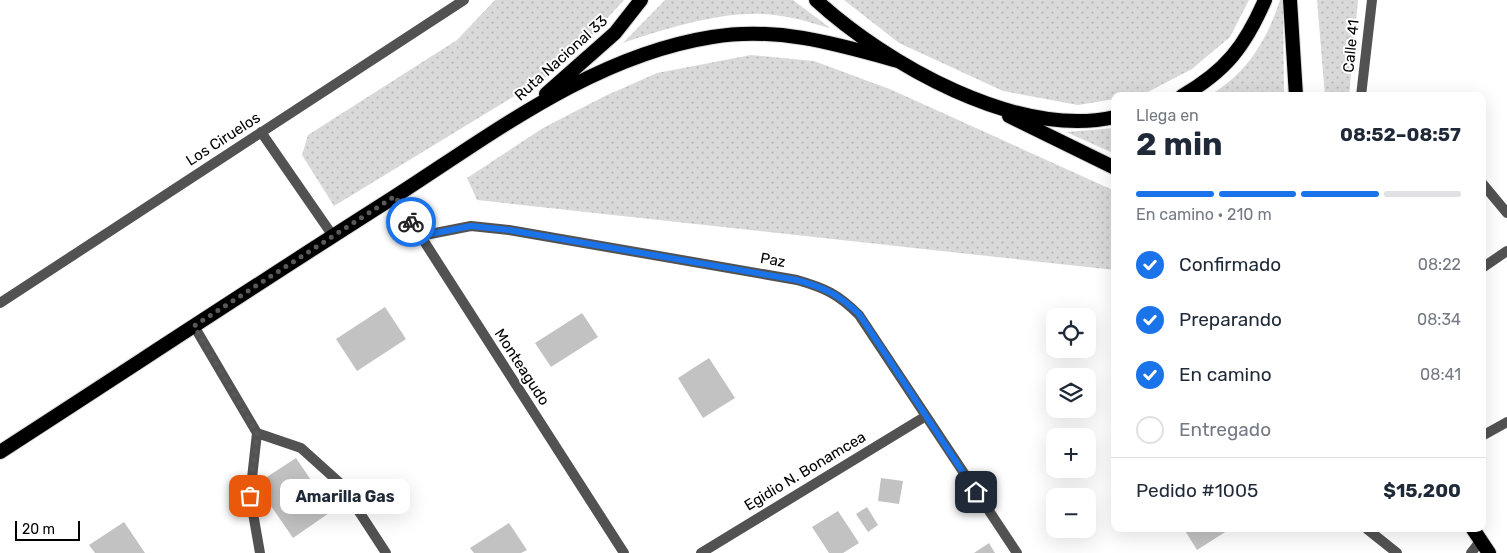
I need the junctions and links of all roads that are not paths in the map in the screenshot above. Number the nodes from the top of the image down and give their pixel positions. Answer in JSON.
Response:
{"nodes":[{"id":1,"x":464,"y":0,"type":"edge"},
{"id":2,"x":641,"y":0,"type":"edge"},
{"id":3,"x":816,"y":0,"type":"edge"},
{"id":4,"x":1265,"y":0,"type":"edge"},
{"id":5,"x":1290,"y":0,"type":"edge"},
{"id":6,"x":1372,"y":0,"type":"edge"},
{"id":7,"x":898,"y":61,"type":"junction"},
{"id":8,"x":1188,"y":92,"type":"edge"},
{"id":9,"x":1296,"y":92,"type":"edge"},
{"id":10,"x":1361,"y":92,"type":"edge"},
{"id":11,"x":985,"y":104,"type":"junction"},
{"id":12,"x":522,"y":114,"type":"junction"},
{"id":13,"x":1111,"y":117,"type":"edge"},
{"id":14,"x":261,"y":132,"type":"junction"},
{"id":15,"x":1111,"y":166,"type":"edge"},
{"id":16,"x":1486,"y":188,"type":"edge"},
{"id":17,"x":395,"y":196,"type":"junction"},
{"id":18,"x":1507,"y":213,"type":"edge"},
{"id":19,"x":333,"y":236,"type":"junction"},
{"id":20,"x":420,"y":236,"type":"junction"},
{"id":21,"x":1507,"y":250,"type":"edge"},
{"id":22,"x":1486,"y":265,"type":"edge"},
{"id":23,"x":0,"y":303,"type":"edge"},
{"id":24,"x":194,"y":326,"type":"junction"},
{"id":25,"x":926,"y":416,"type":"junction"},
{"id":26,"x":1507,"y":422,"type":"edge"},
{"id":27,"x":257,"y":433,"type":"junction"},
{"id":28,"x":1486,"y":434,"type":"edge"},
{"id":29,"x":0,"y":452,"type":"edge"},
{"id":30,"x":1370,"y":532,"type":"edge"},
{"id":31,"x":1477,"y":534,"type":"edge"},
{"id":32,"x":260,"y":553,"type":"edge"},
{"id":33,"x":386,"y":553,"type":"edge"},
{"id":34,"x":624,"y":553,"type":"edge"},
{"id":35,"x":701,"y":553,"type":"edge"},
{"id":36,"x":1017,"y":553,"type":"edge"},
{"id":37,"x":1397,"y":553,"type":"edge"},
{"id":38,"x":1471,"y":553,"type":"edge"},
{"id":39,"x":1489,"y":553,"type":"edge"}],
"edges":[{"from":1,"to":14,"type":"street","name":"Los Ciruelos"},
{"from":2,"to":12,"type":"highway","name":"Ruta Nacional 33"},
{"from":3,"to":7,"type":"highway"},
{"from":4,"to":8,"type":"highway"},
{"from":5,"to":9,"type":"highway"},
{"from":6,"to":10,"type":"street","name":"Calle 41"},
{"from":7,"to":11,"type":"highway"},
{"from":7,"to":12,"type":"highway","name":"Ruta Nacional 33"},
{"from":11,"to":13,"type":"highway"},
{"from":11,"to":15,"type":"highway"},
{"from":12,"to":17,"type":"highway"},
{"from":14,"to":19,"type":"street"},
{"from":14,"to":23,"type":"street","name":"Los Ciruelos"},
{"from":16,"to":18,"type":"street"},
{"from":17,"to":19,"type":"highway"},
{"from":17,"to":20,"type":"street","name":"Monteagudo"},
{"from":19,"to":24,"type":"highway"},
{"from":20,"to":25,"type":"street","name":"Paz"},
{"from":20,"to":34,"type":"street","name":"Monteagudo"},
{"from":21,"to":22,"type":"street"},
{"from":24,"to":27,"type":"street"},
{"from":24,"to":29,"type":"highway"},
{"from":25,"to":35,"type":"street","name":"Egidio N. Bonamcea"},
{"from":25,"to":36,"type":"street","name":"Paz"},
{"from":26,"to":28,"type":"street"},
{"from":27,"to":32,"type":"street"},
{"from":27,"to":33,"type":"street"},
{"from":30,"to":37,"type":"street"},
{"from":31,"to":38,"type":"street"},
{"from":31,"to":39,"type":"highway"}]}
